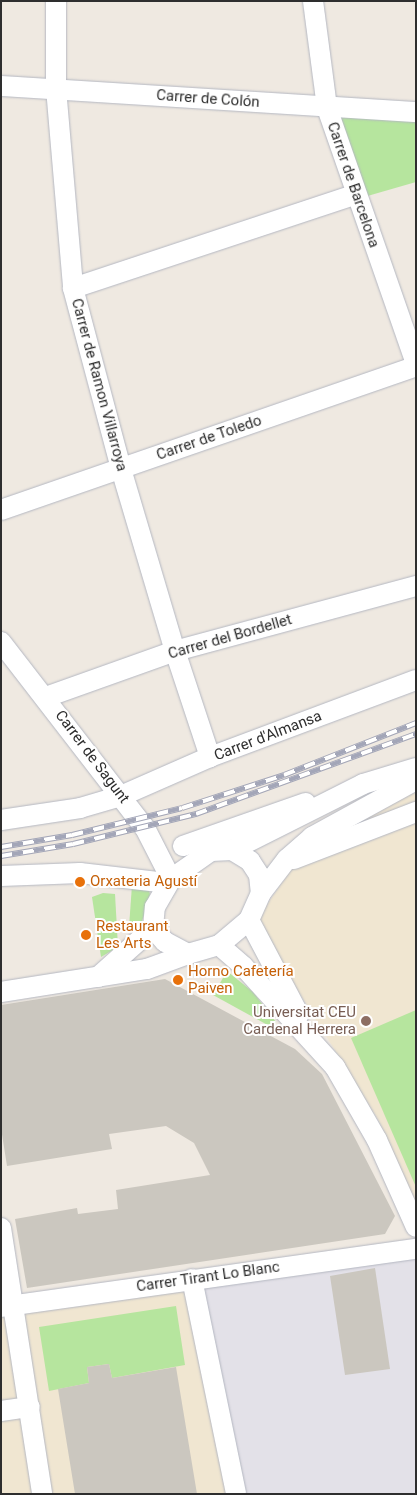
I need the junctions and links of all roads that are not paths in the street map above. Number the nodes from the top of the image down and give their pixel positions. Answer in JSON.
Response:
{"nodes":[{"id":1,"x":56,"y":1,"type":"edge"},
{"id":2,"x":314,"y":1,"type":"edge"},
{"id":3,"x":1,"y":86,"type":"edge"},
{"id":4,"x":56,"y":88,"type":"junction"},
{"id":5,"x":327,"y":108,"type":"junction"},
{"id":6,"x":416,"y":112,"type":"edge"},
{"id":7,"x":355,"y":195,"type":"junction"},
{"id":8,"x":73,"y":288,"type":"junction"},
{"id":9,"x":416,"y":364,"type":"edge"},
{"id":10,"x":121,"y":469,"type":"junction"},
{"id":11,"x":1,"y":510,"type":"edge"},
{"id":12,"x":416,"y":586,"type":"edge"},
{"id":13,"x":1,"y":642,"type":"edge"},
{"id":14,"x":175,"y":651,"type":"junction"},
{"id":15,"x":416,"y":680,"type":"edge"},
{"id":16,"x":46,"y":697,"type":"junction"},
{"id":17,"x":210,"y":757,"type":"junction"},
{"id":18,"x":416,"y":768,"type":"edge"},
{"id":19,"x":416,"y":780,"type":"edge"},
{"id":20,"x":363,"y":784,"type":"junction"},
{"id":21,"x":121,"y":796,"type":"junction"},
{"id":22,"x":416,"y":812,"type":"edge"},
{"id":23,"x":1,"y":820,"type":"edge"},
{"id":24,"x":148,"y":833,"type":"junction"},
{"id":25,"x":183,"y":846,"type":"junction"},
{"id":26,"x":232,"y":850,"type":"junction"},
{"id":27,"x":211,"y":851,"type":"junction"},
{"id":28,"x":287,"y":859,"type":"junction"},
{"id":29,"x":1,"y":876,"type":"edge"},
{"id":30,"x":144,"y":879,"type":"junction"},
{"id":31,"x":170,"y":881,"type":"junction"},
{"id":32,"x":261,"y":893,"type":"junction"},
{"id":33,"x":249,"y":920,"type":"junction"},
{"id":34,"x":153,"y":928,"type":"junction"},
{"id":35,"x":219,"y":945,"type":"junction"},
{"id":36,"x":188,"y":954,"type":"junction"},
{"id":37,"x":98,"y":977,"type":"junction"},
{"id":38,"x":1,"y":992,"type":"edge"},
{"id":39,"x":311,"y":1038,"type":"junction"},
{"id":40,"x":416,"y":1227,"type":"edge"},
{"id":41,"x":1,"y":1228,"type":"edge"},
{"id":42,"x":416,"y":1249,"type":"edge"},
{"id":43,"x":192,"y":1279,"type":"junction"},
{"id":44,"x":7,"y":1306,"type":"edge"},
{"id":45,"x":30,"y":1407,"type":"junction"},
{"id":46,"x":1,"y":1411,"type":"edge"},
{"id":47,"x":42,"y":1494,"type":"edge"},
{"id":48,"x":236,"y":1494,"type":"edge"}],
"edges":[{"from":1,"to":4,"type":"street","name":"Carrer de Ramon Villarroya"},
{"from":2,"to":5,"type":"street","name":"Carrer de Barcelona"},
{"from":3,"to":4,"type":"street","name":"Carrer de Colón"},
{"from":4,"to":5,"type":"street","name":"Carrer de Colón"},
{"from":4,"to":8,"type":"street","name":"Carrer de Ramon Villarroya"},
{"from":5,"to":6,"type":"street","name":"Carrer de Colón"},
{"from":5,"to":7,"type":"street","name":"Carrer de Barcelona"},
{"from":7,"to":8,"type":"street"},
{"from":7,"to":9,"type":"street","name":"Carrer de Barcelona"},
{"from":8,"to":10,"type":"street","name":"Carrer de Ramon Villarroya"},
{"from":9,"to":10,"type":"street","name":"Carrer de Toledo"},
{"from":10,"to":11,"type":"street","name":"Carrer de Toledo"},
{"from":10,"to":14,"type":"street","name":"Carrer de Ramon Villarroya"},
{"from":12,"to":14,"type":"street","name":"Carrer del Bordellet"},
{"from":13,"to":16,"type":"street","name":"Carrer de Sagunt"},
{"from":14,"to":16,"type":"street","name":"Carrer del Bordellet"},
{"from":14,"to":17,"type":"street","name":"Carrer de Ramon Villarroya"},
{"from":15,"to":17,"type":"street","name":"Carrer d'Almansa"},
{"from":16,"to":21,"type":"street","name":"Carrer de Sagunt"},
{"from":17,"to":21,"type":"street","name":"Carrer d'Almansa"},
{"from":18,"to":20,"type":"street"},
{"from":19,"to":28,"type":"street"},
{"from":20,"to":25,"type":"street"},
{"from":20,"to":26,"type":"street"},
{"from":21,"to":23,"type":"street","name":"Carrer d'Almansa"},
{"from":21,"to":24,"type":"street","name":"Carrer de Sagunt"},
{"from":22,"to":28,"type":"street"},
{"from":24,"to":25,"type":"street"},
{"from":24,"to":30,"type":"street"},
{"from":24,"to":31,"type":"street","name":"Carrer de Sagunt"},
{"from":25,"to":27,"type":"street"},
{"from":26,"to":27,"type":"street"},
{"from":26,"to":32,"type":"street"},
{"from":27,"to":31,"type":"street"},
{"from":28,"to":32,"type":"street"},
{"from":29,"to":30,"type":"street"},
{"from":30,"to":31,"type":"street"},
{"from":31,"to":34,"type":"street"},
{"from":32,"to":33,"type":"street"},
{"from":33,"to":35,"type":"street"},
{"from":33,"to":39,"type":"street"},
{"from":34,"to":36,"type":"street"},
{"from":34,"to":37,"type":"street"},
{"from":35,"to":36,"type":"street"},
{"from":35,"to":39,"type":"street"},
{"from":36,"to":37,"type":"street"},
{"from":37,"to":38,"type":"street"},
{"from":39,"to":40,"type":"street"},
{"from":41,"to":44,"type":"street"},
{"from":42,"to":43,"type":"street","name":"Carrer Tirant Lo Blanc"},
{"from":43,"to":44,"type":"street","name":"Carrer Tirant Lo Blanc"},
{"from":43,"to":48,"type":"street"},
{"from":44,"to":45,"type":"street"},
{"from":45,"to":46,"type":"street"},
{"from":45,"to":47,"type":"street"}]}
